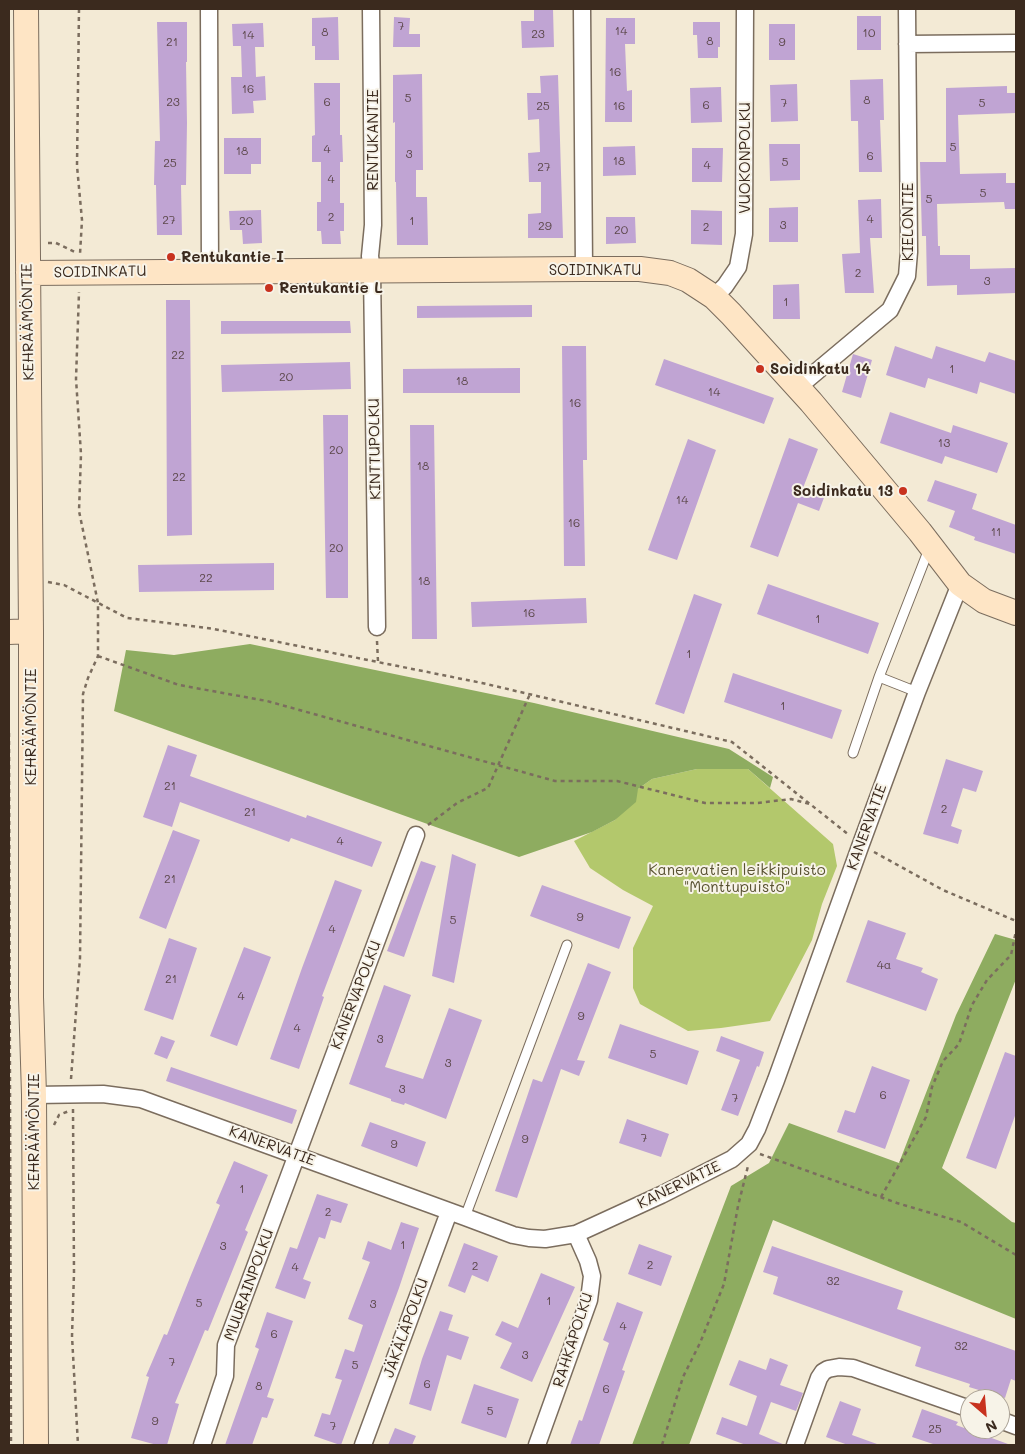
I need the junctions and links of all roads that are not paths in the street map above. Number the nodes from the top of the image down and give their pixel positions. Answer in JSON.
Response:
{"nodes":[{"id":1,"x":26,"y":9,"type":"edge"},
{"id":2,"x":209,"y":9,"type":"edge"},
{"id":3,"x":371,"y":9,"type":"edge"},
{"id":4,"x":582,"y":9,"type":"edge"},
{"id":5,"x":745,"y":9,"type":"edge"},
{"id":6,"x":907,"y":9,"type":"edge"},
{"id":7,"x":1016,"y":43,"type":"edge"},
{"id":8,"x":907,"y":44,"type":"junction"},
{"id":9,"x":584,"y":269,"type":"junction"},
{"id":10,"x":210,"y":271,"type":"junction"},
{"id":11,"x":372,"y":271,"type":"junction"},
{"id":12,"x":28,"y":273,"type":"junction"},
{"id":13,"x":714,"y":297,"type":"junction"},
{"id":14,"x":797,"y":388,"type":"junction"},
{"id":15,"x":931,"y":546,"type":"junction"},
{"id":16,"x":960,"y":584,"type":"junction"},
{"id":17,"x":1016,"y":613,"type":"edge"},
{"id":18,"x":377,"y":626,"type":"road end"},
{"id":19,"x":20,"y":631,"type":"edge"},
{"id":20,"x":878,"y":677,"type":"junction"},
{"id":21,"x":917,"y":692,"type":"junction"},
{"id":22,"x":853,"y":753,"type":"dead end"},
{"id":23,"x":416,"y":835,"type":"road end"},
{"id":24,"x":567,"y":945,"type":"dead end"},
{"id":25,"x":34,"y":1095,"type":"junction"},
{"id":26,"x":296,"y":1155,"type":"junction"},
{"id":27,"x":449,"y":1212,"type":"junction"},
{"id":28,"x":465,"y":1217,"type":"junction"},
{"id":29,"x":576,"y":1234,"type":"junction"},
{"id":30,"x":960,"y":1405,"type":"edge"},
{"id":31,"x":36,"y":1445,"type":"edge"},
{"id":32,"x":202,"y":1445,"type":"edge"},
{"id":33,"x":363,"y":1445,"type":"edge"},
{"id":34,"x":537,"y":1445,"type":"edge"},
{"id":35,"x":795,"y":1445,"type":"edge"}],
"edges":[{"from":1,"to":12,"type":"street","name":"KEHRÄÄMÖNTIE"},
{"from":2,"to":10,"type":"street"},
{"from":3,"to":11,"type":"street","name":"RENTUKANTIE"},
{"from":4,"to":9,"type":"street"},
{"from":5,"to":13,"type":"street","name":"VUOKONPOLKU"},
{"from":6,"to":8,"type":"street","name":"KIELONTIE"},
{"from":7,"to":8,"type":"street"},
{"from":8,"to":14,"type":"street","name":"KIELONTIE"},
{"from":9,"to":11,"type":"street","name":"SOIDINKATU"},
{"from":9,"to":13,"type":"street","name":"SOIDINKATU"},
{"from":10,"to":11,"type":"street","name":"SOIDINKATU"},
{"from":10,"to":12,"type":"street","name":"SOIDINKATU"},
{"from":11,"to":18,"type":"street","name":"KINTTUPOLKU"},
{"from":12,"to":19,"type":"street","name":"KEHRÄÄMÖNTIE"},
{"from":13,"to":14,"type":"street","name":"SOIDINKATU"},
{"from":14,"to":15,"type":"street","name":"SOIDINKATU"},
{"from":15,"to":16,"type":"street","name":"SOIDINKATU"},
{"from":15,"to":20,"type":"lane"},
{"from":16,"to":17,"type":"street","name":"SOIDINKATU"},
{"from":16,"to":21,"type":"street","name":"KANERVATIE"},
{"from":19,"to":25,"type":"street","name":"KEHRÄÄMÖNTIE"},
{"from":20,"to":21,"type":"lane"},
{"from":20,"to":22,"type":"lane"},
{"from":21,"to":29,"type":"street","name":"KANERVATIE"},
{"from":23,"to":26,"type":"street","name":"KANERVAPOLKU"},
{"from":24,"to":28,"type":"lane"},
{"from":25,"to":26,"type":"street","name":"KANERVATIE"},
{"from":25,"to":31,"type":"street","name":"KEHRÄÄMÖNTIE"},
{"from":26,"to":27,"type":"street","name":"KANERVATIE"},
{"from":26,"to":32,"type":"street","name":"MUURAINPOLKU"},
{"from":27,"to":28,"type":"street","name":"KANERVATIE"},
{"from":27,"to":33,"type":"street","name":"JÄKÄLÄPOLKU"},
{"from":28,"to":29,"type":"street","name":"KANERVATIE"},
{"from":29,"to":34,"type":"street","name":"RAHKAPOLKU"},
{"from":30,"to":35,"type":"street"}]}
